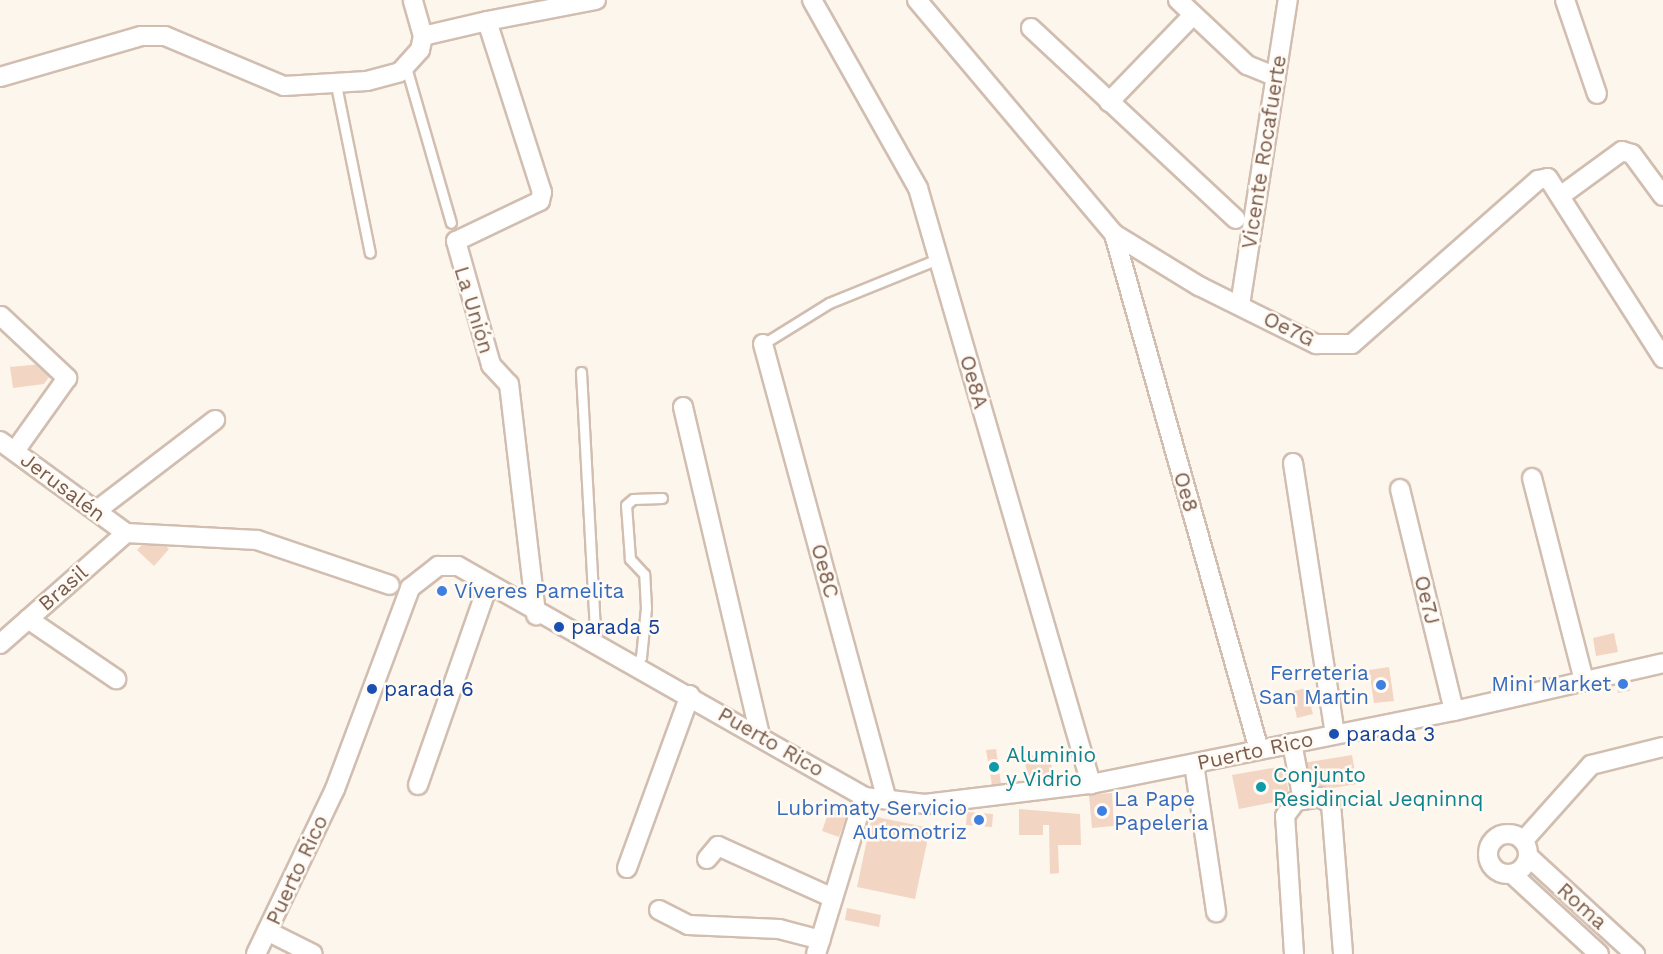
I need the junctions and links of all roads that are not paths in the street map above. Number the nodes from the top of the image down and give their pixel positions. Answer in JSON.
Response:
{"nodes":[{"id":1,"x":413,"y":0,"type":"edge"},
{"id":2,"x":596,"y":0,"type":"edge"},
{"id":3,"x":812,"y":0,"type":"edge"},
{"id":4,"x":917,"y":0,"type":"edge"},
{"id":5,"x":1178,"y":0,"type":"edge"},
{"id":6,"x":1288,"y":0,"type":"edge"},
{"id":7,"x":1565,"y":0,"type":"edge"},
{"id":8,"x":1193,"y":15,"type":"junction"},
{"id":9,"x":488,"y":21,"type":"junction"},
{"id":10,"x":1031,"y":28,"type":"dead end"},
{"id":11,"x":423,"y":36,"type":"junction"},
{"id":12,"x":406,"y":68,"type":"junction"},
{"id":13,"x":0,"y":77,"type":"edge"},
{"id":14,"x":1276,"y":77,"type":"junction"},
{"id":15,"x":336,"y":85,"type":"junction"},
{"id":16,"x":1597,"y":94,"type":"dead end"},
{"id":17,"x":1109,"y":102,"type":"junction"},
{"id":18,"x":1563,"y":194,"type":"junction"},
{"id":19,"x":1663,"y":196,"type":"edge"},
{"id":20,"x":1236,"y":219,"type":"dead end"},
{"id":21,"x":451,"y":223,"type":"dead end"},
{"id":22,"x":1114,"y":234,"type":"junction"},
{"id":23,"x":370,"y":253,"type":"dead end"},
{"id":24,"x":938,"y":259,"type":"junction"},
{"id":25,"x":1240,"y":305,"type":"junction"},
{"id":26,"x":1,"y":316,"type":"edge"},
{"id":27,"x":763,"y":344,"type":"joint"},
{"id":28,"x":1663,"y":358,"type":"edge"},
{"id":29,"x":581,"y":372,"type":"dead end"},
{"id":30,"x":683,"y":407,"type":"dead end"},
{"id":31,"x":215,"y":420,"type":"dead end"},
{"id":32,"x":7,"y":446,"type":"edge"},
{"id":33,"x":1293,"y":462,"type":"dead end"},
{"id":34,"x":1532,"y":478,"type":"dead end"},
{"id":35,"x":1400,"y":489,"type":"dead end"},
{"id":36,"x":662,"y":498,"type":"dead end"},
{"id":37,"x":96,"y":511,"type":"junction"},
{"id":38,"x":126,"y":533,"type":"junction"},
{"id":39,"x":390,"y":585,"type":"dead end"},
{"id":40,"x":488,"y":585,"type":"junction"},
{"id":41,"x":536,"y":615,"type":"junction"},
{"id":42,"x":28,"y":619,"type":"junction"},
{"id":43,"x":0,"y":644,"type":"edge"},
{"id":44,"x":596,"y":646,"type":"junction"},
{"id":45,"x":1663,"y":663,"type":"edge"},
{"id":46,"x":635,"y":666,"type":"junction"},
{"id":47,"x":116,"y":679,"type":"dead end"},
{"id":48,"x":1584,"y":680,"type":"junction"},
{"id":49,"x":690,"y":695,"type":"junction"},
{"id":50,"x":1454,"y":711,"type":"junction"},
{"id":51,"x":1335,"y":734,"type":"junction"},
{"id":52,"x":760,"y":736,"type":"junction"},
{"id":53,"x":1292,"y":743,"type":"junction"},
{"id":54,"x":1663,"y":747,"type":"edge"},
{"id":55,"x":1259,"y":750,"type":"junction"},
{"id":56,"x":1194,"y":764,"type":"junction"},
{"id":57,"x":1091,"y":784,"type":"junction"},
{"id":58,"x":418,"y":785,"type":"dead end"},
{"id":59,"x":864,"y":797,"type":"junction"},
{"id":60,"x":887,"y":799,"type":"junction"},
{"id":61,"x":1303,"y":800,"type":"junction"},
{"id":62,"x":1526,"y":849,"type":"junction"},
{"id":63,"x":707,"y":859,"type":"dead end"},
{"id":64,"x":627,"y":868,"type":"dead end"},
{"id":65,"x":1512,"y":874,"type":"junction"},
{"id":66,"x":833,"y":897,"type":"junction"},
{"id":67,"x":658,"y":910,"type":"dead end"},
{"id":68,"x":1216,"y":912,"type":"dead end"},
{"id":69,"x":267,"y":932,"type":"junction"},
{"id":70,"x":819,"y":947,"type":"edge"},
{"id":71,"x":256,"y":954,"type":"edge"},
{"id":72,"x":314,"y":954,"type":"edge"},
{"id":73,"x":1294,"y":954,"type":"edge"},
{"id":74,"x":1343,"y":954,"type":"edge"},
{"id":75,"x":1599,"y":954,"type":"edge"},
{"id":76,"x":1635,"y":954,"type":"edge"}],
"edges":[{"from":1,"to":11,"type":"street"},
{"from":2,"to":9,"type":"street"},
{"from":3,"to":24,"type":"street","name":"Oe8A"},
{"from":4,"to":22,"type":"street","name":"Oe7G"},
{"from":5,"to":8,"type":"street"},
{"from":6,"to":14,"type":"street","name":"Vicente Rocafuerte"},
{"from":7,"to":16,"type":"street"},
{"from":8,"to":14,"type":"street"},
{"from":8,"to":17,"type":"street"},
{"from":9,"to":11,"type":"street"},
{"from":9,"to":41,"type":"street","name":"La Unión"},
{"from":10,"to":17,"type":"street"},
{"from":11,"to":12,"type":"street"},
{"from":12,"to":15,"type":"street"},
{"from":12,"to":21,"type":"lane"},
{"from":13,"to":15,"type":"street"},
{"from":14,"to":25,"type":"street","name":"Vicente Rocafuerte"},
{"from":15,"to":23,"type":"lane"},
{"from":17,"to":20,"type":"street"},
{"from":18,"to":19,"type":"street"},
{"from":18,"to":25,"type":"street","name":"Oe7G"},
{"from":18,"to":28,"type":"street","name":"Oe7G"},
{"from":22,"to":25,"type":"street","name":"Oe7G"},
{"from":22,"to":55,"type":"street","name":"Oe8"},
{"from":24,"to":27,"type":"lane"},
{"from":24,"to":57,"type":"street","name":"Oe8A"},
{"from":26,"to":32,"type":"street"},
{"from":27,"to":60,"type":"street","name":"Oe8C"},
{"from":29,"to":44,"type":"lane"},
{"from":30,"to":52,"type":"street"},
{"from":31,"to":37,"type":"street"},
{"from":32,"to":37,"type":"street","name":"Jerusalén"},
{"from":33,"to":51,"type":"street"},
{"from":34,"to":48,"type":"street"},
{"from":35,"to":50,"type":"street","name":"Oe7J"},
{"from":36,"to":46,"type":"lane"},
{"from":37,"to":38,"type":"street","name":"Jerusalén"},
{"from":38,"to":39,"type":"street"},
{"from":38,"to":42,"type":"street","name":"Brasil"},
{"from":40,"to":41,"type":"street","name":"Puerto Rico"},
{"from":40,"to":58,"type":"street"},
{"from":40,"to":69,"type":"street","name":"Puerto Rico"},
{"from":41,"to":44,"type":"street","name":"Puerto Rico"},
{"from":42,"to":43,"type":"street","name":"Brasil"},
{"from":42,"to":47,"type":"street"},
{"from":44,"to":46,"type":"street","name":"Puerto Rico"},
{"from":45,"to":48,"type":"street","name":"Puerto Rico"},
{"from":46,"to":49,"type":"street","name":"Puerto Rico"},
{"from":48,"to":50,"type":"street","name":"Puerto Rico"},
{"from":49,"to":52,"type":"street","name":"Puerto Rico"},
{"from":49,"to":64,"type":"street"},
{"from":50,"to":51,"type":"street","name":"Puerto Rico"},
{"from":51,"to":53,"type":"street","name":"Puerto Rico"},
{"from":52,"to":59,"type":"street","name":"Puerto Rico"},
{"from":53,"to":55,"type":"street","name":"Puerto Rico"},
{"from":53,"to":61,"type":"street"},
{"from":54,"to":62,"type":"street"},
{"from":55,"to":56,"type":"street","name":"Puerto Rico"},
{"from":56,"to":57,"type":"street","name":"Puerto Rico"},
{"from":56,"to":68,"type":"street"},
{"from":57,"to":60,"type":"street","name":"Puerto Rico"},
{"from":59,"to":60,"type":"street","name":"Puerto Rico"},
{"from":59,"to":66,"type":"street"},
{"from":61,"to":73,"type":"street"},
{"from":61,"to":74,"type":"street"},
{"from":62,"to":65,"type":"street"},
{"from":62,"to":65,"type":"street","name":"Roma"},
{"from":62,"to":76,"type":"street","name":"Roma"},
{"from":63,"to":66,"type":"street"},
{"from":65,"to":75,"type":"street","name":"Roma"},
{"from":66,"to":70,"type":"street"},
{"from":67,"to":70,"type":"street"},
{"from":69,"to":71,"type":"street","name":"Puerto Rico"},
{"from":69,"to":72,"type":"street"}]}
